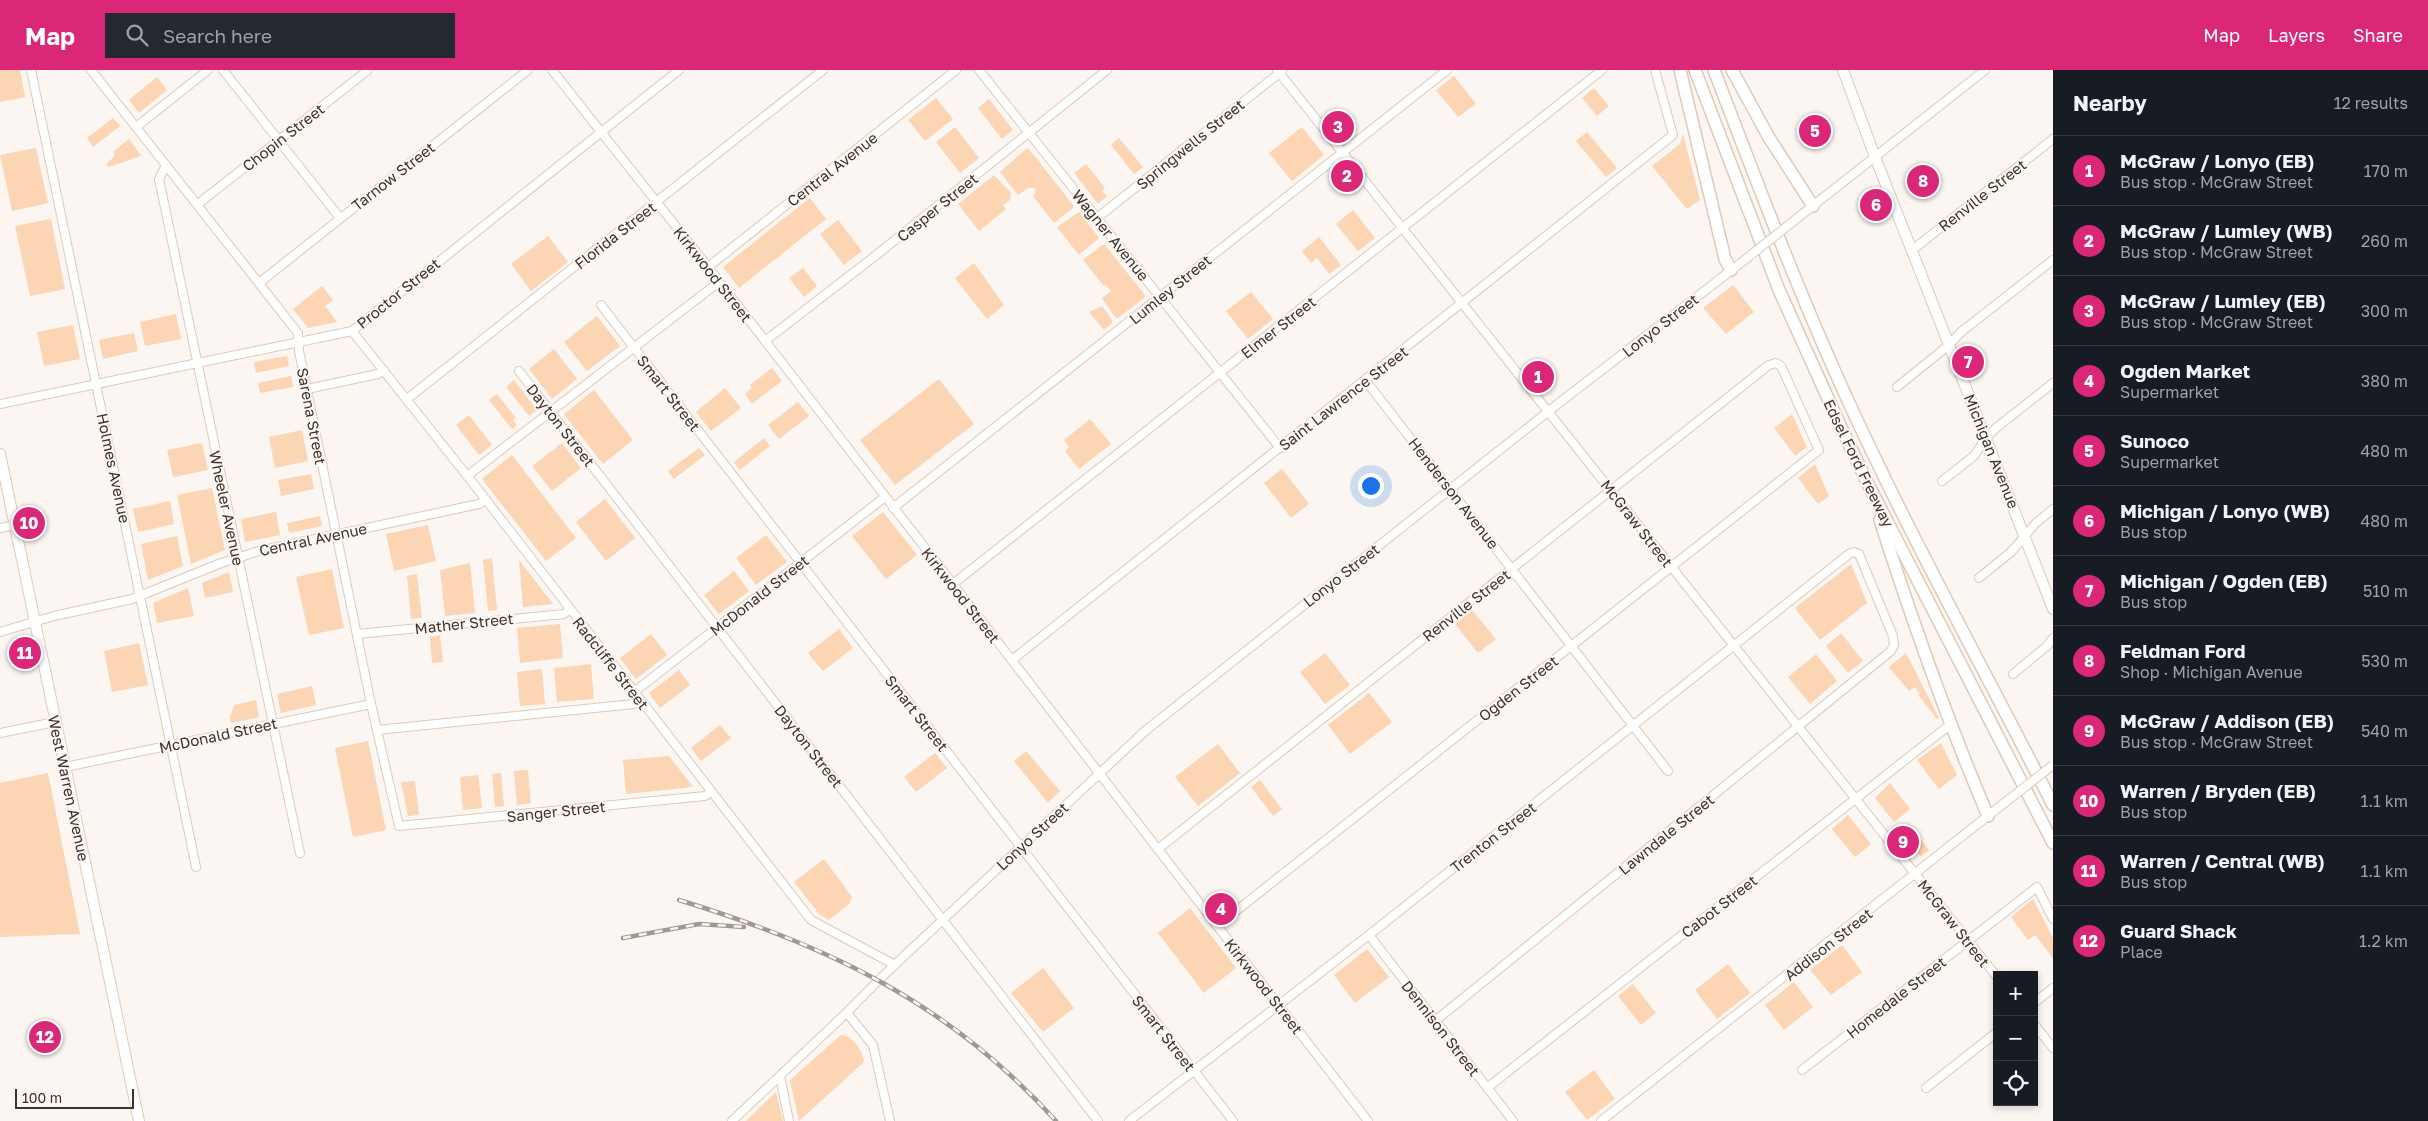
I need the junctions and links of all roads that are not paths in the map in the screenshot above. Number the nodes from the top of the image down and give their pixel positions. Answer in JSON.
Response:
{"nodes":[{"id":1,"x":31,"y":70,"type":"edge"},
{"id":2,"x":91,"y":70,"type":"edge"},
{"id":3,"x":208,"y":70,"type":"edge"},
{"id":4,"x":223,"y":70,"type":"edge"},
{"id":5,"x":368,"y":70,"type":"edge"},
{"id":6,"x":528,"y":70,"type":"edge"},
{"id":7,"x":552,"y":70,"type":"edge"},
{"id":8,"x":679,"y":70,"type":"edge"},
{"id":9,"x":823,"y":70,"type":"edge"},
{"id":10,"x":956,"y":70,"type":"edge"},
{"id":11,"x":979,"y":70,"type":"edge"},
{"id":12,"x":1107,"y":70,"type":"edge"},
{"id":13,"x":1447,"y":70,"type":"edge"},
{"id":14,"x":1602,"y":70,"type":"edge"},
{"id":15,"x":1655,"y":70,"type":"edge"},
{"id":16,"x":1680,"y":70,"type":"edge"},
{"id":17,"x":1695,"y":70,"type":"edge"},
{"id":18,"x":1714,"y":70,"type":"edge"},
{"id":19,"x":1732,"y":70,"type":"edge"},
{"id":20,"x":1843,"y":70,"type":"edge"},
{"id":21,"x":1985,"y":70,"type":"edge"},
{"id":22,"x":1280,"y":71,"type":"edge"},
{"id":23,"x":136,"y":127,"type":"junction"},
{"id":24,"x":601,"y":132,"type":"junction"},
{"id":25,"x":1029,"y":132,"type":"junction"},
{"id":26,"x":2053,"y":139,"type":"edge"},
{"id":27,"x":278,"y":141,"type":"junction"},
{"id":28,"x":1342,"y":152,"type":"junction"},
{"id":29,"x":1875,"y":157,"type":"junction"},
{"id":30,"x":166,"y":165,"type":"junction"},
{"id":31,"x":656,"y":202,"type":"junction"},
{"id":32,"x":198,"y":204,"type":"junction"},
{"id":33,"x":1813,"y":206,"type":"junction"},
{"id":34,"x":340,"y":218,"type":"junction"},
{"id":35,"x":1097,"y":218,"type":"junction"},
{"id":36,"x":1403,"y":228,"type":"junction"},
{"id":37,"x":1911,"y":250,"type":"junction"},
{"id":38,"x":2053,"y":260,"type":"edge"},
{"id":39,"x":708,"y":267,"type":"junction"},
{"id":40,"x":1731,"y":270,"type":"junction"},
{"id":41,"x":259,"y":282,"type":"junction"},
{"id":42,"x":719,"y":282,"type":"junction"},
{"id":43,"x":1160,"y":296,"type":"junction"},
{"id":44,"x":602,"y":304,"type":"dead end"},
{"id":45,"x":1462,"y":304,"type":"junction"},
{"id":46,"x":352,"y":331,"type":"junction"},
{"id":47,"x":765,"y":341,"type":"junction"},
{"id":48,"x":298,"y":342,"type":"junction"},
{"id":49,"x":1949,"y":345,"type":"junction"},
{"id":50,"x":634,"y":347,"type":"junction"},
{"id":51,"x":197,"y":363,"type":"junction"},
{"id":52,"x":1776,"y":363,"type":"joint"},
{"id":53,"x":384,"y":370,"type":"junction"},
{"id":54,"x":519,"y":370,"type":"dead end"},
{"id":55,"x":1220,"y":373,"type":"junction"},
{"id":56,"x":1366,"y":381,"type":"junction"},
{"id":57,"x":2053,"y":383,"type":"edge"},
{"id":58,"x":96,"y":384,"type":"junction"},
{"id":59,"x":1897,"y":387,"type":"dead end"},
{"id":60,"x":307,"y":390,"type":"junction"},
{"id":61,"x":407,"y":399,"type":"junction"},
{"id":62,"x":0,"y":404,"type":"edge"},
{"id":63,"x":550,"y":412,"type":"junction"},
{"id":64,"x":1548,"y":412,"type":"junction"},
{"id":65,"x":1986,"y":438,"type":"junction"},
{"id":66,"x":1280,"y":448,"type":"junction"},
{"id":67,"x":0,"y":454,"type":"edge"},
{"id":68,"x":468,"y":476,"type":"junction"},
{"id":69,"x":1942,"y":481,"type":"dead end"},
{"id":70,"x":1451,"y":488,"type":"junction"},
{"id":71,"x":1870,"y":488,"type":"junction"},
{"id":72,"x":1611,"y":490,"type":"junction"},
{"id":73,"x":885,"y":497,"type":"junction"},
{"id":74,"x":486,"y":500,"type":"junction"},
{"id":75,"x":893,"y":508,"type":"junction"},
{"id":76,"x":2053,"y":509,"type":"edge"},
{"id":77,"x":15,"y":525,"type":"junction"},
{"id":78,"x":0,"y":528,"type":"edge"},
{"id":79,"x":336,"y":534,"type":"junction"},
{"id":80,"x":2025,"y":536,"type":"junction"},
{"id":81,"x":1856,"y":553,"type":"joint"},
{"id":82,"x":237,"y":557,"type":"junction"},
{"id":83,"x":800,"y":563,"type":"junction"},
{"id":84,"x":1671,"y":566,"type":"junction"},
{"id":85,"x":1513,"y":568,"type":"junction"},
{"id":86,"x":1979,"y":578,"type":"dead end"},
{"id":87,"x":953,"y":584,"type":"junction"},
{"id":88,"x":140,"y":596,"type":"junction"},
{"id":89,"x":570,"y":609,"type":"junction"},
{"id":90,"x":2053,"y":609,"type":"edge"},
{"id":91,"x":35,"y":623,"type":"junction"},
{"id":92,"x":717,"y":628,"type":"junction"},
{"id":93,"x":0,"y":632,"type":"edge"},
{"id":94,"x":357,"y":634,"type":"junction"},
{"id":95,"x":2053,"y":638,"type":"edge"},
{"id":96,"x":1572,"y":645,"type":"junction"},
{"id":97,"x":1734,"y":646,"type":"junction"},
{"id":98,"x":1012,"y":660,"type":"junction"},
{"id":99,"x":2013,"y":674,"type":"dead end"},
{"id":100,"x":634,"y":692,"type":"junction"},
{"id":101,"x":640,"y":700,"type":"junction"},
{"id":102,"x":371,"y":704,"type":"junction"},
{"id":103,"x":55,"y":722,"type":"junction"},
{"id":104,"x":272,"y":724,"type":"junction"},
{"id":105,"x":1951,"y":724,"type":"junction"},
{"id":106,"x":1633,"y":726,"type":"junction"},
{"id":107,"x":1798,"y":726,"type":"junction"},
{"id":108,"x":377,"y":730,"type":"junction"},
{"id":109,"x":0,"y":733,"type":"edge"},
{"id":110,"x":171,"y":745,"type":"junction"},
{"id":111,"x":2053,"y":765,"type":"edge"},
{"id":112,"x":65,"y":767,"type":"junction"},
{"id":113,"x":1668,"y":771,"type":"dead end"},
{"id":114,"x":1099,"y":774,"type":"junction"},
{"id":115,"x":2045,"y":789,"type":"junction"},
{"id":116,"x":711,"y":792,"type":"junction"},
{"id":117,"x":1855,"y":798,"type":"junction"},
{"id":118,"x":2053,"y":798,"type":"edge"},
{"id":119,"x":2053,"y":805,"type":"edge"},
{"id":120,"x":1988,"y":816,"type":"junction"},
{"id":121,"x":399,"y":826,"type":"joint"},
{"id":122,"x":2053,"y":842,"type":"edge"},
{"id":123,"x":1020,"y":847,"type":"junction"},
{"id":124,"x":1158,"y":850,"type":"junction"},
{"id":125,"x":300,"y":853,"type":"dead end"},
{"id":126,"x":196,"y":867,"type":"dead end"},
{"id":127,"x":1916,"y":875,"type":"junction"},
{"id":128,"x":2053,"y":919,"type":"edge"},
{"id":129,"x":943,"y":920,"type":"junction"},
{"id":130,"x":1217,"y":926,"type":"junction"},
{"id":131,"x":1369,"y":935,"type":"junction"},
{"id":132,"x":1968,"y":940,"type":"junction"},
{"id":133,"x":895,"y":964,"type":"junction"},
{"id":134,"x":1993,"y":972,"type":"edge"},
{"id":135,"x":2053,"y":988,"type":"edge"},
{"id":136,"x":2038,"y":1000,"type":"edge"},
{"id":137,"x":1278,"y":1005,"type":"junction"},
{"id":138,"x":847,"y":1013,"type":"junction"},
{"id":139,"x":1435,"y":1021,"type":"junction"},
{"id":140,"x":2038,"y":1029,"type":"edge"},
{"id":141,"x":1993,"y":1035,"type":"edge"},
{"id":142,"x":2053,"y":1048,"type":"edge"},
{"id":143,"x":1802,"y":1070,"type":"dead end"},
{"id":144,"x":1194,"y":1071,"type":"junction"},
{"id":145,"x":780,"y":1076,"type":"junction"},
{"id":146,"x":1488,"y":1088,"type":"junction"},
{"id":147,"x":1926,"y":1088,"type":"dead end"},
{"id":148,"x":138,"y":1121,"type":"edge"},
{"id":149,"x":732,"y":1121,"type":"edge"},
{"id":150,"x":789,"y":1121,"type":"edge"},
{"id":151,"x":890,"y":1121,"type":"edge"},
{"id":152,"x":1098,"y":1121,"type":"edge"},
{"id":153,"x":1129,"y":1121,"type":"edge"},
{"id":154,"x":1232,"y":1121,"type":"edge"},
{"id":155,"x":1368,"y":1121,"type":"edge"},
{"id":156,"x":1513,"y":1121,"type":"edge"},
{"id":157,"x":1601,"y":1121,"type":"edge"}],
"edges":[{"from":1,"to":58,"type":"street","name":"Holmes Avenue"},
{"from":2,"to":23,"type":"street","name":"Sarena Street"},
{"from":3,"to":23,"type":"street"},
{"from":4,"to":27,"type":"street"},
{"from":5,"to":27,"type":"street","name":"Chopin Street"},
{"from":6,"to":34,"type":"street","name":"Tarnow Street"},
{"from":7,"to":24,"type":"street","name":"Kirkwood Street"},
{"from":8,"to":24,"type":"street","name":"Proctor Street"},
{"from":9,"to":31,"type":"street","name":"Florida Street"},
{"from":10,"to":39,"type":"street","name":"Central Avenue"},
{"from":11,"to":25,"type":"street","name":"Wagner Avenue"},
{"from":12,"to":25,"type":"street","name":"Casper Street"},
{"from":13,"to":28,"type":"street","name":"Lumley Street"},
{"from":14,"to":36,"type":"street","name":"Elmer Street"},
{"from":15,"to":45,"type":"street","name":"Saint Lawrence Street"},
{"from":16,"to":40,"type":"highway"},
{"from":17,"to":71,"type":"highway","name":"Edsel Ford Freeway"},
{"from":18,"to":115,"type":"highway","name":"Edsel Ford Freeway"},
{"from":19,"to":33,"type":"highway"},
{"from":20,"to":29,"type":"main road","name":"Michigan Avenue"},
{"from":21,"to":29,"type":"street","name":"Lonyo Street"},
{"from":22,"to":28,"type":"street","name":"McGraw Street"},
{"from":22,"to":35,"type":"street","name":"Springwells Street"},
{"from":23,"to":30,"type":"street","name":"Sarena Street"},
{"from":24,"to":31,"type":"street","name":"Kirkwood Street"},
{"from":24,"to":46,"type":"street","name":"Proctor Street"},
{"from":25,"to":35,"type":"street","name":"Wagner Avenue"},
{"from":25,"to":47,"type":"street","name":"Casper Street"},
{"from":26,"to":37,"type":"street","name":"Renville Street"},
{"from":27,"to":32,"type":"street","name":"Chopin Street"},
{"from":27,"to":34,"type":"street"},
{"from":28,"to":36,"type":"street","name":"McGraw Street"},
{"from":28,"to":43,"type":"street","name":"Lumley Street"},
{"from":29,"to":33,"type":"street","name":"Lonyo Street"},
{"from":29,"to":37,"type":"main road","name":"Michigan Avenue"},
{"from":30,"to":32,"type":"street","name":"Sarena Street"},
{"from":30,"to":51,"type":"street","name":"Wheeler Avenue"},
{"from":31,"to":39,"type":"street","name":"Kirkwood Street"},
{"from":31,"to":61,"type":"street","name":"Florida Street"},
{"from":32,"to":41,"type":"street","name":"Sarena Street"},
{"from":33,"to":40,"type":"street","name":"Lonyo Street","bridge":true},
{"from":34,"to":41,"type":"street","name":"Tarnow Street"},
{"from":35,"to":43,"type":"street","name":"Wagner Avenue"},
{"from":36,"to":45,"type":"street","name":"McGraw Street"},
{"from":36,"to":55,"type":"street","name":"Elmer Street"},
{"from":37,"to":49,"type":"main road","name":"Michigan Avenue"},
{"from":38,"to":49,"type":"street"},
{"from":39,"to":42,"type":"street","name":"Kirkwood Street"},
{"from":40,"to":64,"type":"street","name":"Lonyo Street"},
{"from":41,"to":48,"type":"street","name":"Sarena Street"},
{"from":42,"to":47,"type":"street","name":"Kirkwood Street"},
{"from":42,"to":50,"type":"street"},
{"from":43,"to":55,"type":"street","name":"Wagner Avenue"},
{"from":43,"to":75,"type":"street","name":"Lumley Street"},
{"from":44,"to":50,"type":"street","name":"Smart Street"},
{"from":45,"to":56,"type":"street","name":"Saint Lawrence Street"},
{"from":45,"to":64,"type":"street","name":"McGraw Street"},
{"from":46,"to":48,"type":"street","name":"Proctor Street"},
{"from":46,"to":53,"type":"street","name":"Radcliffe Street"},
{"from":47,"to":73,"type":"street","name":"Kirkwood Street"},
{"from":48,"to":51,"type":"street","name":"Proctor Street"},
{"from":48,"to":60,"type":"street","name":"Sarena Street"},
{"from":49,"to":59,"type":"street"},
{"from":49,"to":65,"type":"main road","name":"Michigan Avenue"},
{"from":50,"to":63,"type":"street"},
{"from":50,"to":83,"type":"street","name":"Smart Street"},
{"from":51,"to":58,"type":"street","name":"Proctor Street"},
{"from":51,"to":82,"type":"street","name":"Wheeler Avenue"},
{"from":52,"to":72,"type":"street","name":"Renville Street"},
{"from":52,"to":84,"type":"street","name":"Ogden Street"},
{"from":53,"to":60,"type":"street"},
{"from":53,"to":61,"type":"street","name":"Radcliffe Street"},
{"from":54,"to":63,"type":"street","name":"Dayton Street"},
{"from":55,"to":66,"type":"street","name":"Wagner Avenue"},
{"from":55,"to":87,"type":"street","name":"Elmer Street"},
{"from":56,"to":66,"type":"street","name":"Saint Lawrence Street"},
{"from":56,"to":70,"type":"street","name":"Henderson Avenue"},
{"from":57,"to":65,"type":"street"},
{"from":58,"to":62,"type":"street","name":"Proctor Street"},
{"from":58,"to":88,"type":"street","name":"Holmes Avenue"},
{"from":60,"to":79,"type":"street","name":"Sarena Street"},
{"from":61,"to":68,"type":"street","name":"Radcliffe Street"},
{"from":63,"to":68,"type":"street"},
{"from":63,"to":92,"type":"street","name":"Dayton Street"},
{"from":64,"to":70,"type":"street","name":"Lonyo Street"},
{"from":64,"to":72,"type":"street","name":"McGraw Street"},
{"from":65,"to":69,"type":"street"},
{"from":65,"to":80,"type":"main road","name":"Michigan Avenue"},
{"from":66,"to":98,"type":"street","name":"Saint Lawrence Street"},
{"from":67,"to":77,"type":"main road","name":"West Warren Avenue"},
{"from":68,"to":74,"type":"street","name":"Radcliffe Street"},
{"from":70,"to":85,"type":"street","name":"Henderson Avenue"},
{"from":70,"to":114,"type":"street","name":"Lonyo Street"},
{"from":71,"to":105,"type":"highway"},
{"from":71,"to":122,"type":"highway","name":"Edsel Ford Freeway"},
{"from":72,"to":84,"type":"street","name":"McGraw Street"},
{"from":72,"to":85,"type":"street","name":"Renville Street"},
{"from":73,"to":75,"type":"street","name":"Kirkwood Street"},
{"from":73,"to":83,"type":"street","name":"McDonald Street"},
{"from":74,"to":79,"type":"street","name":"Central Avenue"},
{"from":74,"to":89,"type":"street","name":"Radcliffe Street"},
{"from":75,"to":87,"type":"street","name":"Kirkwood Street"},
{"from":76,"to":80,"type":"street"},
{"from":77,"to":78,"type":"street"},
{"from":77,"to":91,"type":"main road","name":"West Warren Avenue"},
{"from":79,"to":82,"type":"street","name":"Central Avenue"},
{"from":79,"to":94,"type":"street","name":"Sarena Street"},
{"from":80,"to":86,"type":"street"},
{"from":80,"to":90,"type":"main road","name":"Michigan Avenue"},
{"from":81,"to":97,"type":"street","name":"Trenton Street"},
{"from":81,"to":107,"type":"street","name":"Lawndale Street"},
{"from":82,"to":88,"type":"street","name":"Central Avenue"},
{"from":82,"to":104,"type":"street","name":"Wheeler Avenue"},
{"from":83,"to":92,"type":"street","name":"McDonald Street"},
{"from":83,"to":123,"type":"street","name":"Smart Street"},
{"from":84,"to":96,"type":"street","name":"Ogden Street"},
{"from":84,"to":97,"type":"street","name":"McGraw Street"},
{"from":85,"to":96,"type":"street","name":"Henderson Avenue"},
{"from":85,"to":124,"type":"street","name":"Renville Street"},
{"from":87,"to":98,"type":"street","name":"Kirkwood Street"},
{"from":88,"to":91,"type":"street","name":"Central Avenue"},
{"from":88,"to":110,"type":"street","name":"Holmes Avenue"},
{"from":89,"to":94,"type":"street","name":"Mather Street"},
{"from":89,"to":100,"type":"street","name":"Radcliffe Street"},
{"from":91,"to":93,"type":"street","name":"Central Avenue"},
{"from":91,"to":103,"type":"main road","name":"West Warren Avenue"},
{"from":92,"to":100,"type":"street","name":"McDonald Street"},
{"from":92,"to":129,"type":"street","name":"Dayton Street"},
{"from":94,"to":102,"type":"street","name":"Sarena Street"},
{"from":95,"to":99,"type":"street"},
{"from":96,"to":106,"type":"street","name":"Henderson Avenue"},
{"from":96,"to":130,"type":"street","name":"Ogden Street"},
{"from":97,"to":106,"type":"street","name":"Trenton Street"},
{"from":97,"to":107,"type":"street","name":"McGraw Street"},
{"from":98,"to":114,"type":"street","name":"Kirkwood Street"},
{"from":100,"to":101,"type":"street","name":"Radcliffe Street"},
{"from":101,"to":108,"type":"street"},
{"from":101,"to":116,"type":"street","name":"Radcliffe Street"},
{"from":102,"to":104,"type":"street","name":"McDonald Street"},
{"from":102,"to":108,"type":"street","name":"Sarena Street"},
{"from":103,"to":109,"type":"street"},
{"from":103,"to":112,"type":"main road","name":"West Warren Avenue"},
{"from":104,"to":110,"type":"street","name":"McDonald Street"},
{"from":104,"to":125,"type":"street","name":"Wheeler Avenue"},
{"from":105,"to":117,"type":"street","name":"Cabot Street"},
{"from":105,"to":120,"type":"highway"},
{"from":106,"to":113,"type":"street","name":"Henderson Avenue"},
{"from":106,"to":131,"type":"street","name":"Trenton Street"},
{"from":107,"to":117,"type":"street","name":"McGraw Street"},
{"from":107,"to":139,"type":"street","name":"Lawndale Street"},
{"from":108,"to":121,"type":"street","name":"Sarena Street"},
{"from":110,"to":112,"type":"street","name":"McDonald Street"},
{"from":110,"to":126,"type":"street","name":"Holmes Avenue"},
{"from":111,"to":120,"type":"street","name":"Addison Street","bridge":true},
{"from":112,"to":148,"type":"main road","name":"West Warren Avenue"},
{"from":114,"to":123,"type":"street","name":"Lonyo Street"},
{"from":114,"to":124,"type":"street","name":"Kirkwood Street"},
{"from":115,"to":118,"type":"highway"},
{"from":115,"to":119,"type":"highway","name":"Edsel Ford Freeway"},
{"from":116,"to":121,"type":"street","name":"Sanger Street"},
{"from":116,"to":133,"type":"street","name":"Radcliffe Street"},
{"from":117,"to":127,"type":"street","name":"McGraw Street"},
{"from":117,"to":146,"type":"street","name":"Cabot Street"},
{"from":120,"to":127,"type":"street","name":"Addison Street"},
{"from":123,"to":129,"type":"street","name":"Lonyo Street"},
{"from":123,"to":144,"type":"street","name":"Smart Street"},
{"from":124,"to":130,"type":"street","name":"Kirkwood Street"},
{"from":127,"to":132,"type":"street","name":"McGraw Street"},
{"from":127,"to":157,"type":"street","name":"Addison Street"},
{"from":128,"to":132,"type":"street","name":"Homedale Street"},
{"from":129,"to":133,"type":"street","name":"Lonyo Street"},
{"from":129,"to":152,"type":"street","name":"Dayton Street"},
{"from":130,"to":137,"type":"street","name":"Kirkwood Street"},
{"from":131,"to":137,"type":"street","name":"Trenton Street"},
{"from":131,"to":139,"type":"street","name":"Dennison Street"},
{"from":132,"to":134,"type":"street","name":"McGraw Street"},
{"from":132,"to":143,"type":"street","name":"Homedale Street"},
{"from":133,"to":138,"type":"street","name":"Lonyo Street"},
{"from":135,"to":136,"type":"street"},
{"from":137,"to":144,"type":"street","name":"Trenton Street"},
{"from":137,"to":155,"type":"street","name":"Kirkwood Street"},
{"from":138,"to":145,"type":"street","name":"Lonyo Street"},
{"from":138,"to":151,"type":"street"},
{"from":139,"to":146,"type":"street","name":"Dennison Street"},
{"from":140,"to":142,"type":"street"},
{"from":141,"to":147,"type":"street"},
{"from":144,"to":153,"type":"street","name":"Trenton Street"},
{"from":144,"to":154,"type":"street","name":"Smart Street"},
{"from":145,"to":149,"type":"street","name":"Lonyo Street"},
{"from":145,"to":150,"type":"street"},
{"from":146,"to":156,"type":"street","name":"Dennison Street"}]}
